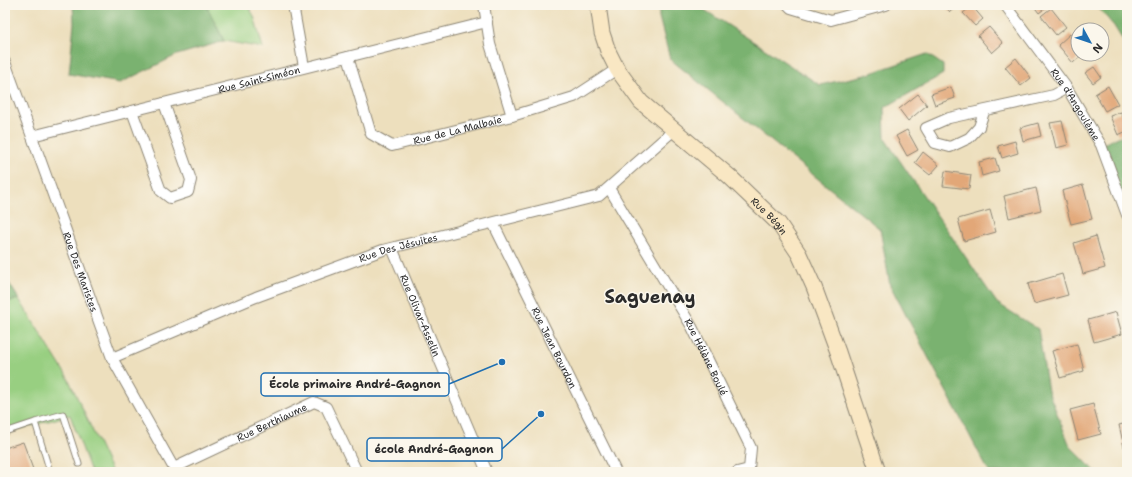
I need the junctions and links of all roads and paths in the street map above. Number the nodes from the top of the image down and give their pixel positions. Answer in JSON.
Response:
{"nodes":[{"id":1,"x":293,"y":5,"type":"edge"},
{"id":2,"x":484,"y":5,"type":"edge"},
{"id":3,"x":598,"y":5,"type":"edge"},
{"id":4,"x":788,"y":5,"type":"edge"},
{"id":5,"x":886,"y":5,"type":"edge"},
{"id":6,"x":1005,"y":5,"type":"edge"},
{"id":7,"x":487,"y":22,"type":"junction"},
{"id":8,"x":348,"y":57,"type":"junction"},
{"id":9,"x":5,"y":62,"type":"edge"},
{"id":10,"x":304,"y":67,"type":"junction"},
{"id":11,"x":617,"y":68,"type":"junction"},
{"id":12,"x":1067,"y":88,"type":"junction"},
{"id":13,"x":164,"y":103,"type":"junction"},
{"id":14,"x":132,"y":111,"type":"junction"},
{"id":15,"x":984,"y":112,"type":"junction"},
{"id":16,"x":512,"y":116,"type":"junction"},
{"id":17,"x":674,"y":130,"type":"junction"},
{"id":18,"x":32,"y":136,"type":"junction"},
{"id":19,"x":609,"y":188,"type":"junction"},
{"id":20,"x":1127,"y":215,"type":"edge"},
{"id":21,"x":493,"y":223,"type":"junction"},
{"id":22,"x":392,"y":248,"type":"junction"},
{"id":23,"x":112,"y":358,"type":"junction"},
{"id":24,"x":35,"y":422,"type":"junction"},
{"id":25,"x":5,"y":432,"type":"edge"},
{"id":26,"x":79,"y":464,"type":"dead end"},
{"id":27,"x":175,"y":470,"type":"edge"},
{"id":28,"x":50,"y":472,"type":"edge"},
{"id":29,"x":357,"y":472,"type":"edge"},
{"id":30,"x":486,"y":472,"type":"edge"},
{"id":31,"x":616,"y":472,"type":"edge"},
{"id":32,"x":737,"y":472,"type":"edge"},
{"id":33,"x":878,"y":472,"type":"edge"}],
"edges":[{"from":1,"to":10,"type":"street"},
{"from":2,"to":7,"type":"street"},
{"from":3,"to":11,"type":"street","name":"Rue Bégin"},
{"from":4,"to":5,"type":"street"},
{"from":6,"to":12,"type":"street","name":"Rue d'Angoulème"},
{"from":7,"to":8,"type":"street","name":"Rue Saint-Siméon"},
{"from":7,"to":16,"type":"street"},
{"from":8,"to":10,"type":"street","name":"Rue Saint-Siméon"},
{"from":8,"to":16,"type":"street","name":"Rue de La Malbaie"},
{"from":9,"to":18,"type":"street","name":"Rue Des Maristes"},
{"from":10,"to":13,"type":"street","name":"Rue Saint-Siméon"},
{"from":11,"to":16,"type":"street","name":"Rue de La Malbaie"},
{"from":11,"to":17,"type":"street","name":"Rue Bégin"},
{"from":12,"to":15,"type":"street"},
{"from":12,"to":20,"type":"street","name":"Rue d'Angoulème"},
{"from":13,"to":14,"type":"street","name":"Rue Saint-Siméon"},
{"from":13,"to":14,"type":"street"},
{"from":14,"to":18,"type":"street","name":"Rue Saint-Siméon"},
{"from":15,"to":15,"type":"street"},
{"from":17,"to":19,"type":"street","name":"Rue Des Jésuites"},
{"from":17,"to":33,"type":"street","name":"Rue Bégin"},
{"from":18,"to":23,"type":"street","name":"Rue Des Maristes"},
{"from":19,"to":21,"type":"street","name":"Rue Des Jésuites"},
{"from":19,"to":32,"type":"street","name":"Rue Hélène Boulé"},
{"from":21,"to":22,"type":"street","name":"Rue Des Jésuites"},
{"from":21,"to":31,"type":"street","name":"Rue Jean Bourdon"},
{"from":22,"to":23,"type":"street","name":"Rue Des Jésuites"},
{"from":22,"to":30,"type":"street","name":"Rue Olivar-Asselin"},
{"from":23,"to":27,"type":"street","name":"Rue Des Maristes"},
{"from":24,"to":25,"type":"lane"},
{"from":24,"to":26,"type":"lane"},
{"from":24,"to":28,"type":"lane"},
{"from":27,"to":29,"type":"street","name":"Rue Berthiaume"}]}
